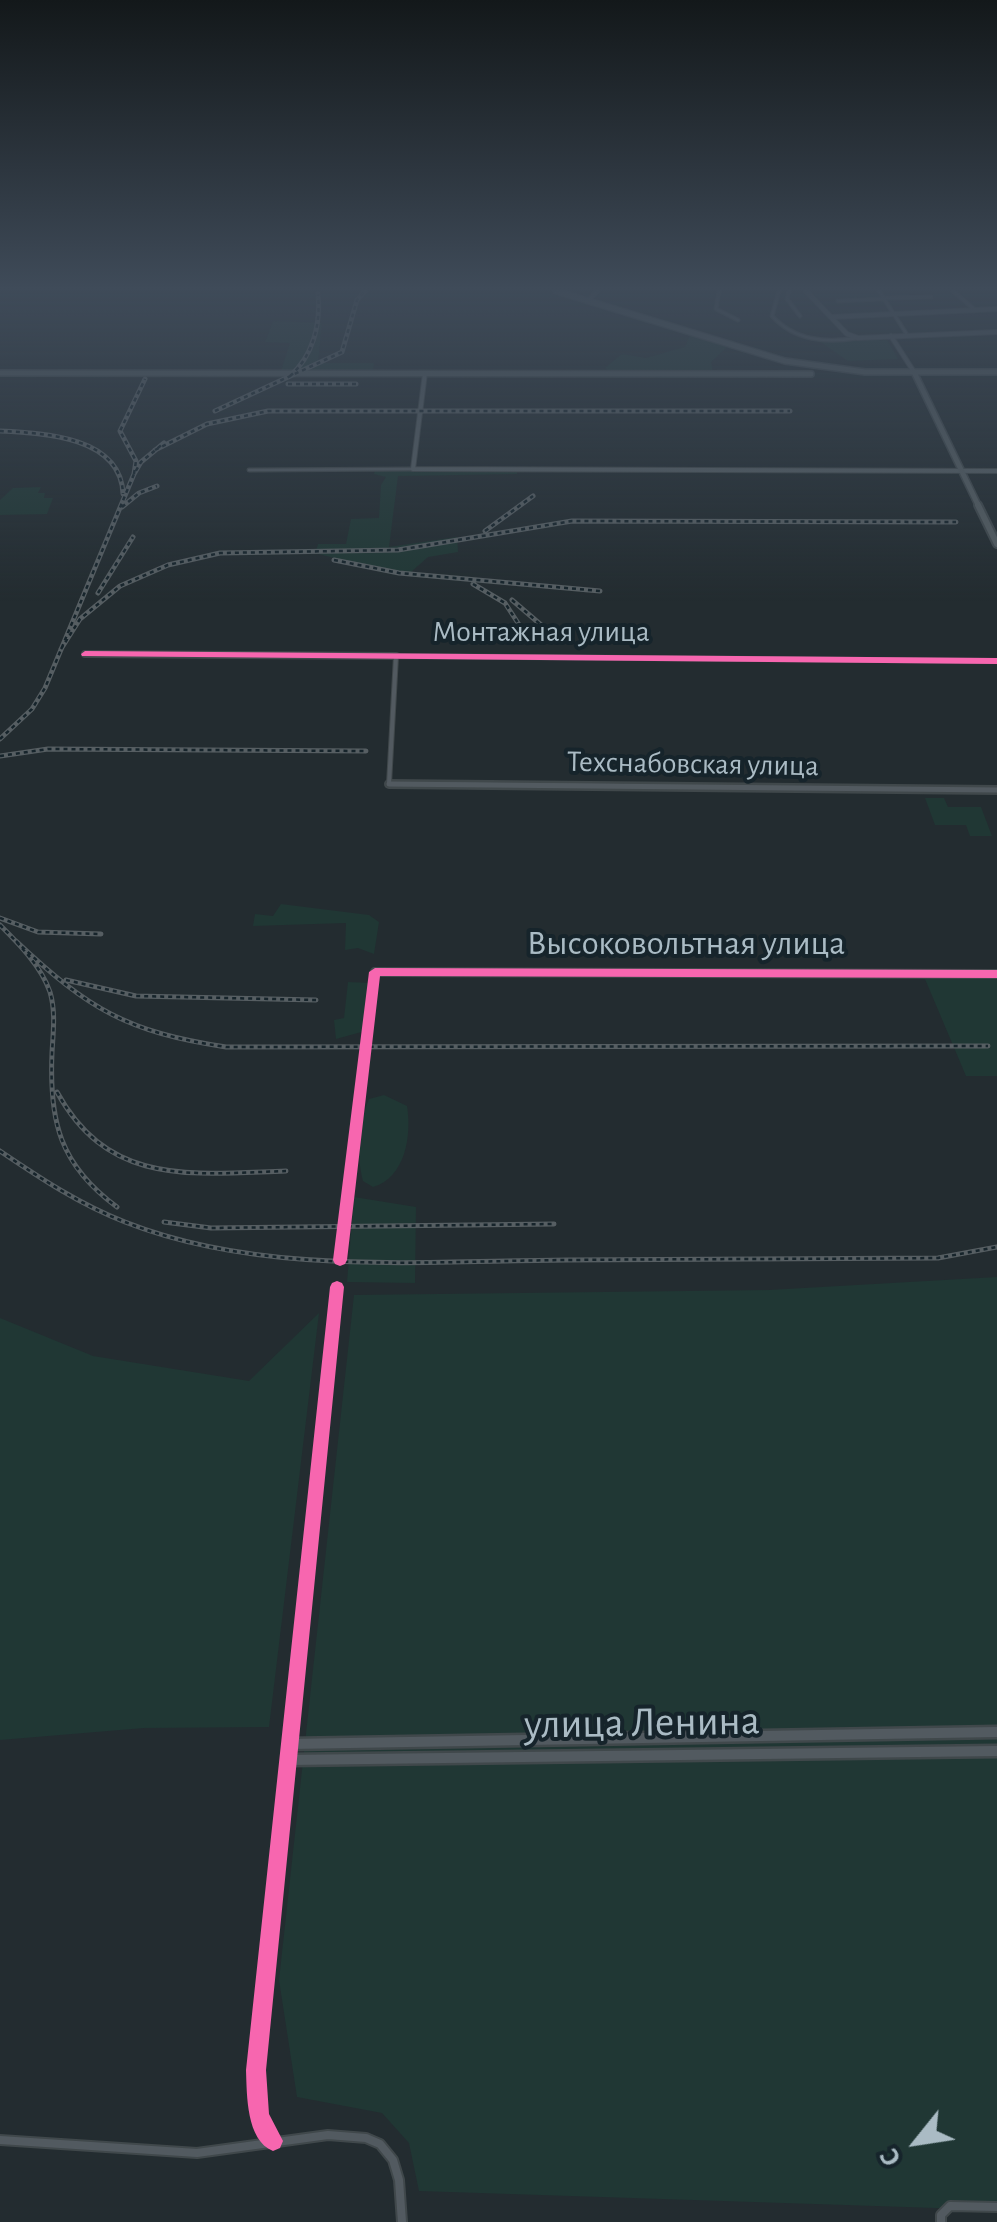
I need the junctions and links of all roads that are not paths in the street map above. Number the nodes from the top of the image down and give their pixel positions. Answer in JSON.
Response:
{"nodes":[{"id":1,"x":423,"y":395,"type":"edge"},
{"id":2,"x":925,"y":395,"type":"edge"},
{"id":3,"x":414,"y":469,"type":"junction"},
{"id":4,"x":249,"y":470,"type":"dead end"},
{"id":5,"x":962,"y":471,"type":"junction"},
{"id":6,"x":997,"y":472,"type":"edge"},
{"id":7,"x":997,"y":544,"type":"edge"},
{"id":8,"x":85,"y":654,"type":"dead end"},
{"id":9,"x":396,"y":656,"type":"junction"},
{"id":10,"x":997,"y":661,"type":"edge"},
{"id":11,"x":997,"y":790,"type":"edge"},
{"id":12,"x":375,"y":972,"type":"joint"},
{"id":13,"x":997,"y":974,"type":"edge"},
{"id":14,"x":340,"y":1260,"type":"dead end"},
{"id":15,"x":337,"y":1287,"type":"dead end"},
{"id":16,"x":997,"y":1732,"type":"edge"},
{"id":17,"x":290,"y":1744,"type":"junction"},
{"id":18,"x":997,"y":1752,"type":"edge"},
{"id":19,"x":288,"y":1760,"type":"junction"},
{"id":20,"x":0,"y":2140,"type":"edge"},
{"id":21,"x":273,"y":2141,"type":"junction"},
{"id":22,"x":997,"y":2207,"type":"edge"},
{"id":23,"x":402,"y":2222,"type":"edge"},
{"id":24,"x":941,"y":2222,"type":"edge"}],
"edges":[{"from":1,"to":3,"type":"main road"},
{"from":2,"to":5,"type":"main road"},
{"from":3,"to":4,"type":"street"},
{"from":3,"to":5,"type":"main road"},
{"from":5,"to":6,"type":"main road"},
{"from":5,"to":7,"type":"main road"},
{"from":8,"to":9,"type":"street","name":"Монтажная улица"},
{"from":9,"to":10,"type":"street","name":"Монтажная улица"},
{"from":9,"to":11,"type":"street","name":"Техснабовская улица"},
{"from":12,"to":13,"type":"street","name":"Высоковольтная улица"},
{"from":12,"to":14,"type":"street"},
{"from":15,"to":17,"type":"street"},
{"from":16,"to":17,"type":"street","name":"улица Ленина"},
{"from":17,"to":19,"type":"street"},
{"from":18,"to":19,"type":"street","name":"улица Ленина"},
{"from":19,"to":21,"type":"street"},
{"from":20,"to":21,"type":"street"},
{"from":21,"to":23,"type":"street"},
{"from":22,"to":24,"type":"street"}]}
